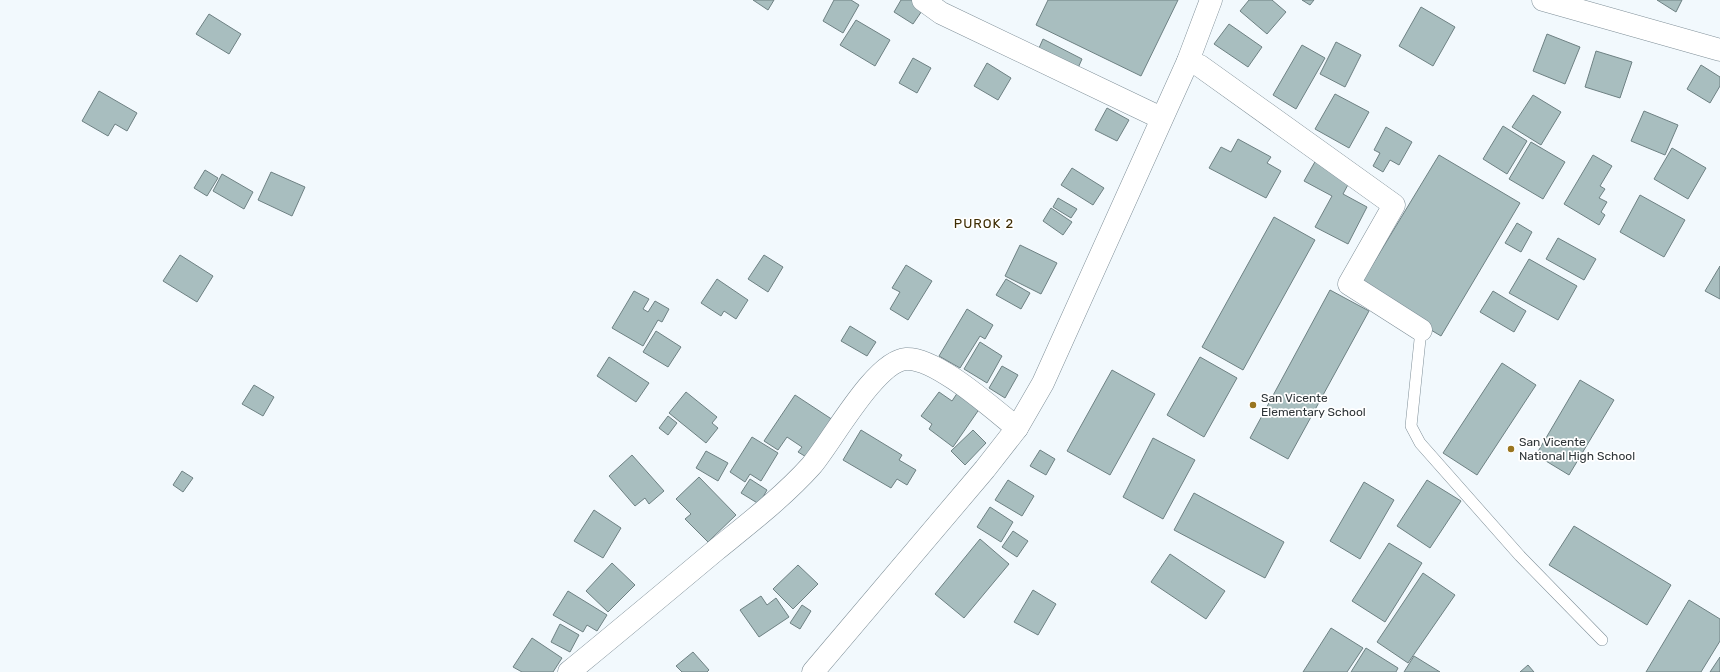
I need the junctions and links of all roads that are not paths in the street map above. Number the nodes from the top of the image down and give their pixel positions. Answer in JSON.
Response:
{"nodes":[{"id":1,"x":923,"y":0,"type":"edge"},
{"id":2,"x":1210,"y":0,"type":"edge"},
{"id":3,"x":1543,"y":0,"type":"edge"},
{"id":4,"x":1720,"y":50,"type":"edge"},
{"id":5,"x":1188,"y":61,"type":"junction"},
{"id":6,"x":1161,"y":118,"type":"junction"},
{"id":7,"x":1421,"y":330,"type":"joint"},
{"id":8,"x":1017,"y":428,"type":"junction"},
{"id":9,"x":1602,"y":640,"type":"dead end"},
{"id":10,"x":569,"y":672,"type":"edge"},
{"id":11,"x":813,"y":672,"type":"edge"}],
"edges":[{"from":1,"to":6,"type":"street"},
{"from":2,"to":5,"type":"street"},
{"from":3,"to":4,"type":"street"},
{"from":5,"to":6,"type":"street"},
{"from":5,"to":7,"type":"street"},
{"from":6,"to":8,"type":"street"},
{"from":7,"to":9,"type":"lane"},
{"from":8,"to":10,"type":"street"},
{"from":8,"to":11,"type":"street"}]}
